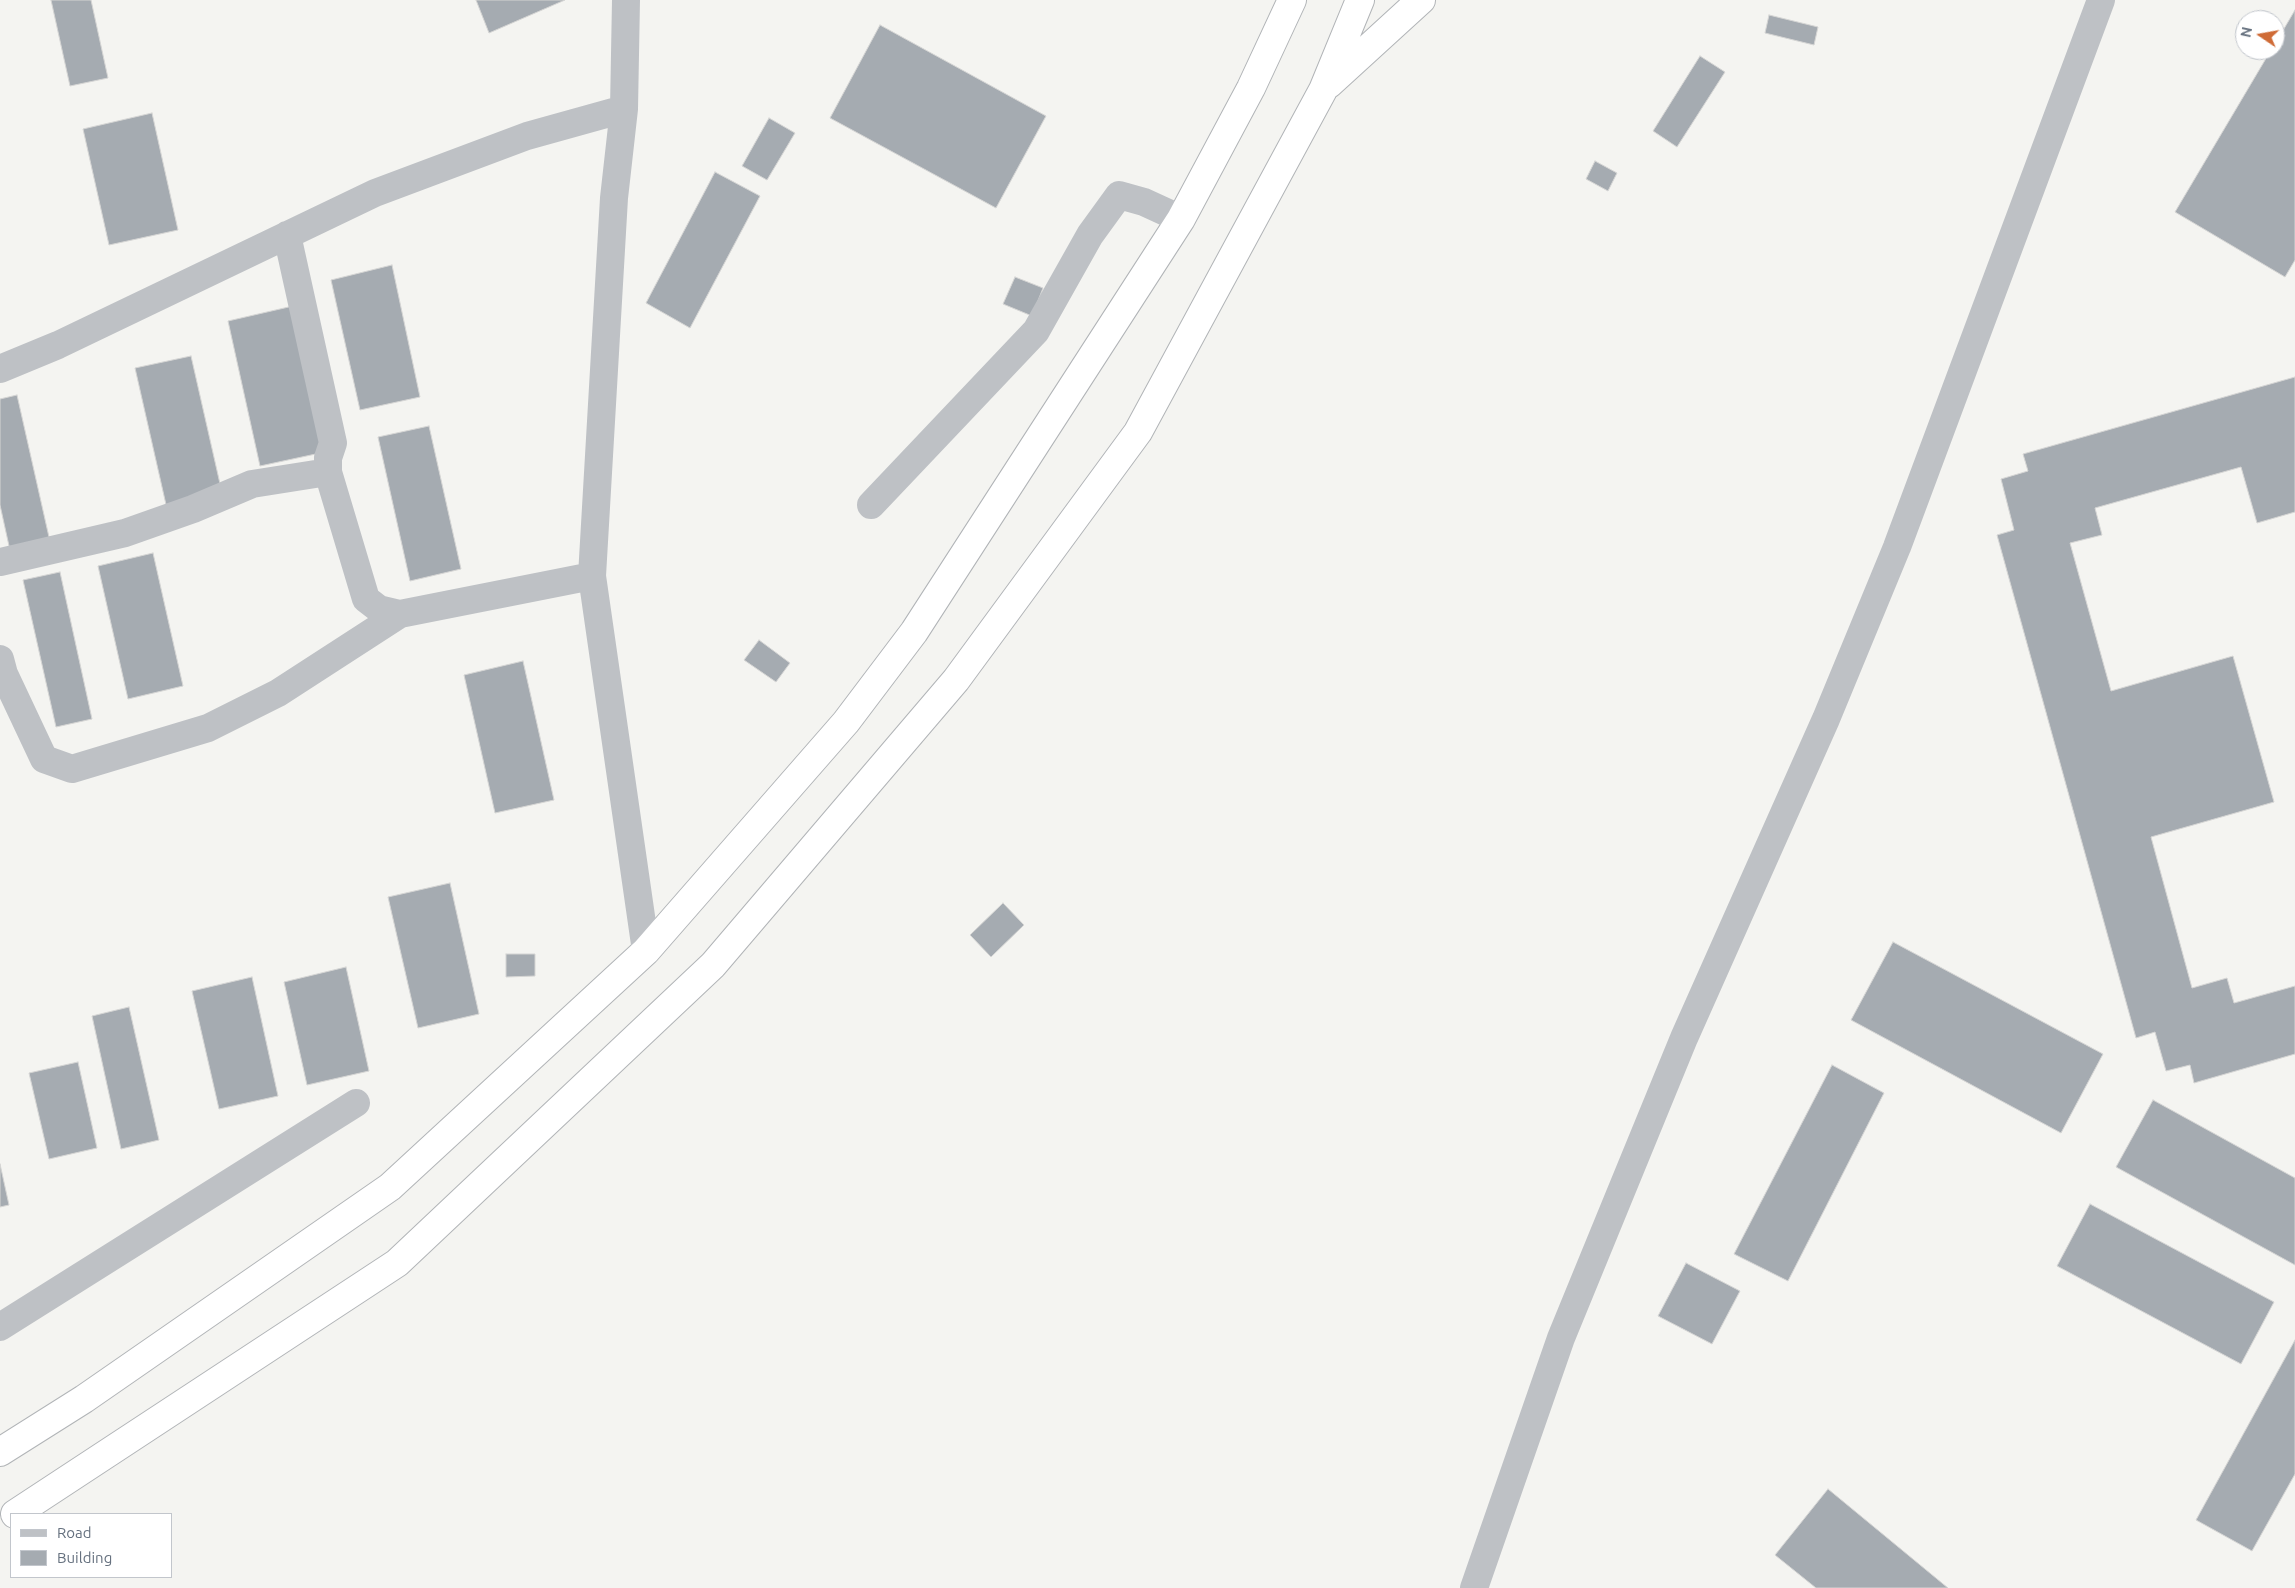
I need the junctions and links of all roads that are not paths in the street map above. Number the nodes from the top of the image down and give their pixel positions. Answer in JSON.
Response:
{"nodes":[{"id":1,"x":626,"y":0,"type":"edge"},
{"id":2,"x":1292,"y":0,"type":"edge"},
{"id":3,"x":1360,"y":0,"type":"edge"},
{"id":4,"x":1421,"y":0,"type":"edge"},
{"id":5,"x":2101,"y":0,"type":"edge"},
{"id":6,"x":1323,"y":90,"type":"junction"},
{"id":7,"x":624,"y":109,"type":"junction"},
{"id":8,"x":1181,"y":219,"type":"junction"},
{"id":9,"x":286,"y":236,"type":"junction"},
{"id":10,"x":0,"y":369,"type":"edge"},
{"id":11,"x":328,"y":472,"type":"junction"},
{"id":12,"x":871,"y":505,"type":"dead end"},
{"id":13,"x":0,"y":562,"type":"edge"},
{"id":14,"x":592,"y":576,"type":"junction"},
{"id":15,"x":400,"y":614,"type":"junction"},
{"id":16,"x":0,"y":659,"type":"edge"},
{"id":17,"x":646,"y":951,"type":"junction"},
{"id":18,"x":356,"y":1103,"type":"dead end"},
{"id":19,"x":0,"y":1327,"type":"edge"},
{"id":20,"x":0,"y":1452,"type":"edge"},
{"id":21,"x":17,"y":1513,"type":"edge"},
{"id":22,"x":1474,"y":1588,"type":"edge"}],
"edges":[{"from":1,"to":7,"type":"street"},
{"from":2,"to":8,"type":"highway"},
{"from":3,"to":6,"type":"highway"},
{"from":4,"to":6,"type":"highway"},
{"from":5,"to":22,"type":"street"},
{"from":6,"to":21,"type":"highway"},
{"from":7,"to":9,"type":"street"},
{"from":7,"to":14,"type":"street"},
{"from":8,"to":12,"type":"street"},
{"from":8,"to":17,"type":"highway"},
{"from":9,"to":10,"type":"street"},
{"from":9,"to":11,"type":"street"},
{"from":11,"to":13,"type":"street"},
{"from":11,"to":15,"type":"street"},
{"from":14,"to":15,"type":"street"},
{"from":14,"to":17,"type":"street"},
{"from":15,"to":16,"type":"street"},
{"from":17,"to":20,"type":"highway"},
{"from":18,"to":19,"type":"street"}]}
